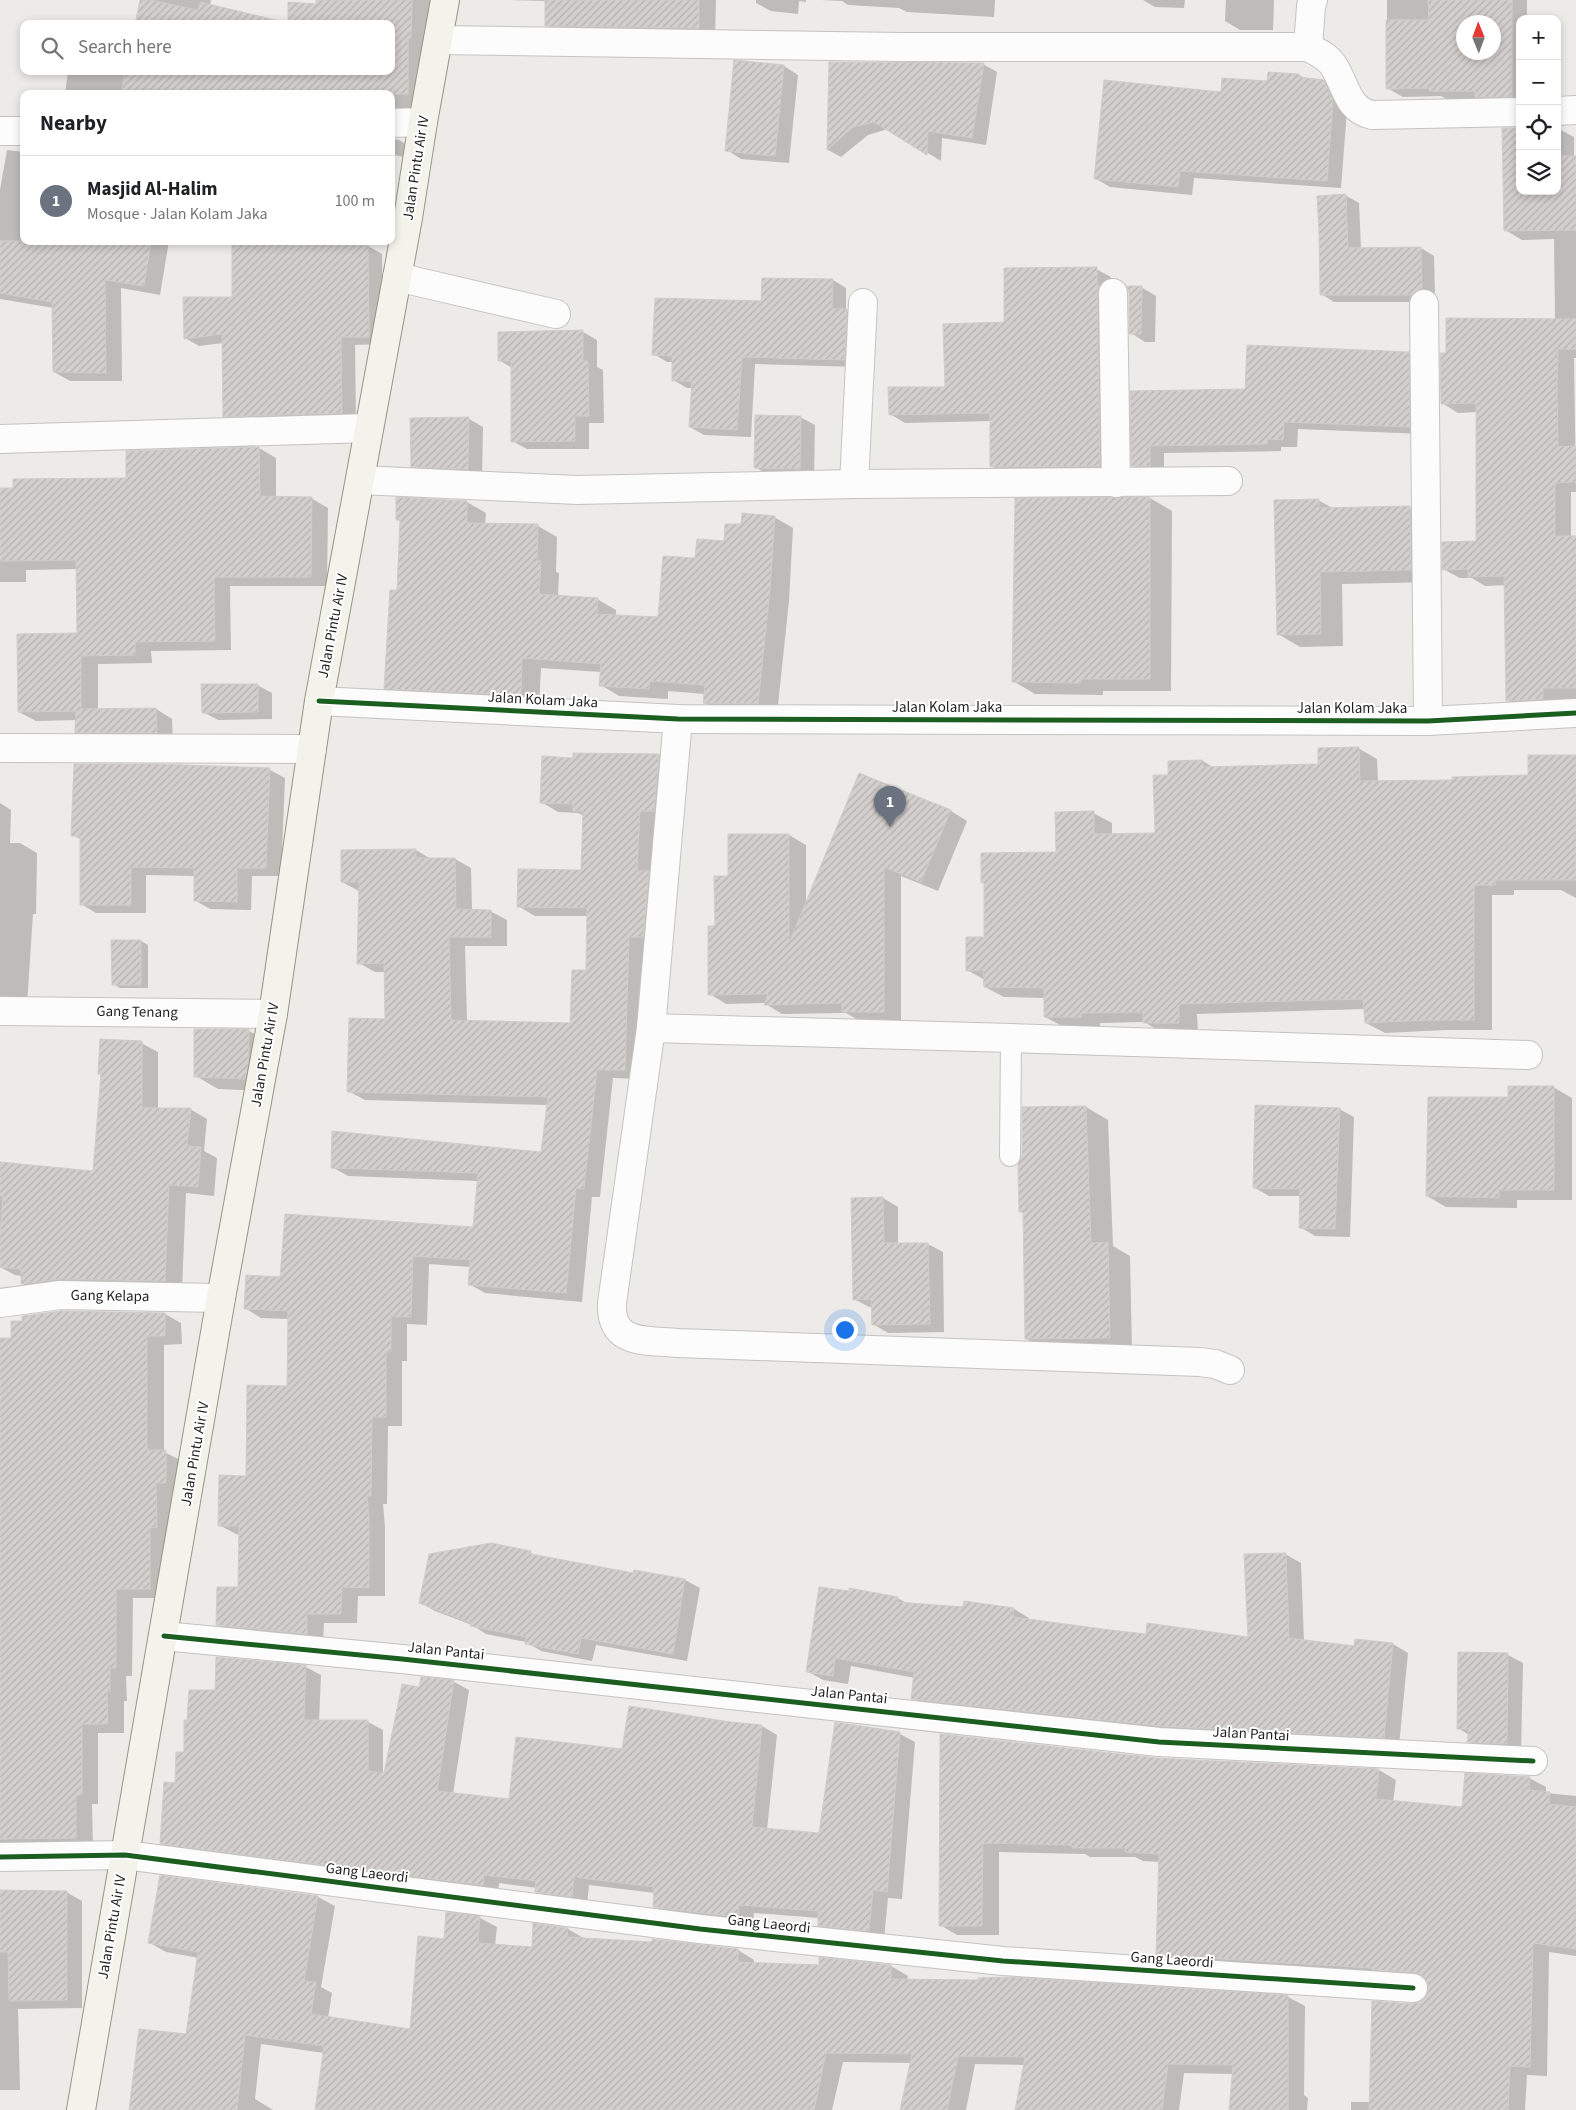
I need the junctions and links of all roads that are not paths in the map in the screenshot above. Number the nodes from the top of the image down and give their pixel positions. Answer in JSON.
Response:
{"nodes":[{"id":1,"x":445,"y":0,"type":"edge"},
{"id":2,"x":1313,"y":0,"type":"edge"},
{"id":3,"x":438,"y":40,"type":"junction"},
{"id":4,"x":1308,"y":48,"type":"junction"},
{"id":5,"x":1576,"y":110,"type":"edge"},
{"id":6,"x":1561,"y":111,"type":"edge"},
{"id":7,"x":1516,"y":112,"type":"edge"},
{"id":8,"x":423,"y":122,"type":"junction"},
{"id":9,"x":395,"y":123,"type":"edge"},
{"id":10,"x":0,"y":131,"type":"edge"},
{"id":11,"x":20,"y":131,"type":"edge"},
{"id":12,"x":397,"y":277,"type":"junction"},
{"id":13,"x":1113,"y":294,"type":"dead end"},
{"id":14,"x":863,"y":303,"type":"dead end"},
{"id":15,"x":1424,"y":304,"type":"dead end"},
{"id":16,"x":556,"y":314,"type":"dead end"},
{"id":17,"x":369,"y":428,"type":"junction"},
{"id":18,"x":0,"y":439,"type":"edge"},
{"id":19,"x":361,"y":480,"type":"junction"},
{"id":20,"x":1228,"y":481,"type":"dead end"},
{"id":21,"x":1116,"y":483,"type":"junction"},
{"id":22,"x":854,"y":484,"type":"junction"},
{"id":23,"x":319,"y":701,"type":"junction"},
{"id":24,"x":1576,"y":713,"type":"edge"},
{"id":25,"x":678,"y":719,"type":"junction"},
{"id":26,"x":1428,"y":720,"type":"junction"},
{"id":27,"x":0,"y":748,"type":"edge"},
{"id":28,"x":312,"y":749,"type":"junction"},
{"id":29,"x":0,"y":1011,"type":"edge"},
{"id":30,"x":273,"y":1014,"type":"junction"},
{"id":31,"x":651,"y":1028,"type":"junction"},
{"id":32,"x":1011,"y":1038,"type":"junction"},
{"id":33,"x":1528,"y":1055,"type":"dead end"},
{"id":34,"x":1010,"y":1156,"type":"dead end"},
{"id":35,"x":221,"y":1298,"type":"junction"},
{"id":36,"x":0,"y":1303,"type":"edge"},
{"id":37,"x":1230,"y":1370,"type":"dead end"},
{"id":38,"x":164,"y":1636,"type":"junction"},
{"id":39,"x":1532,"y":1761,"type":"dead end"},
{"id":40,"x":125,"y":1855,"type":"junction"},
{"id":41,"x":0,"y":1857,"type":"edge"},
{"id":42,"x":1413,"y":1988,"type":"dead end"},
{"id":43,"x":81,"y":2110,"type":"edge"}],
"edges":[{"from":1,"to":3,"type":"main road","name":"Jalan Pintu Air IV"},
{"from":2,"to":4,"type":"street"},
{"from":3,"to":4,"type":"street"},
{"from":3,"to":8,"type":"main road","name":"Jalan Pintu Air IV"},
{"from":4,"to":7,"type":"street"},
{"from":5,"to":6,"type":"street"},
{"from":8,"to":9,"type":"street"},
{"from":8,"to":12,"type":"main road","name":"Jalan Pintu Air IV"},
{"from":10,"to":11,"type":"street"},
{"from":12,"to":16,"type":"street"},
{"from":12,"to":17,"type":"main road","name":"Jalan Pintu Air IV"},
{"from":13,"to":21,"type":"street"},
{"from":14,"to":22,"type":"street"},
{"from":15,"to":26,"type":"street"},
{"from":17,"to":18,"type":"street"},
{"from":17,"to":19,"type":"main road","name":"Jalan Pintu Air IV"},
{"from":19,"to":22,"type":"street"},
{"from":19,"to":23,"type":"main road","name":"Jalan Pintu Air IV"},
{"from":20,"to":21,"type":"street"},
{"from":21,"to":22,"type":"street"},
{"from":23,"to":25,"type":"street","name":"Jalan Kolam Jaka"},
{"from":23,"to":28,"type":"main road","name":"Jalan Pintu Air IV"},
{"from":24,"to":26,"type":"street","name":"Jalan Kolam Jaka"},
{"from":25,"to":26,"type":"street","name":"Jalan Kolam Jaka"},
{"from":25,"to":31,"type":"street"},
{"from":27,"to":28,"type":"street"},
{"from":28,"to":30,"type":"main road","name":"Jalan Pintu Air IV"},
{"from":29,"to":30,"type":"street","name":"Gang Tenang"},
{"from":30,"to":35,"type":"main road","name":"Jalan Pintu Air IV"},
{"from":31,"to":32,"type":"street"},
{"from":31,"to":37,"type":"street"},
{"from":32,"to":33,"type":"street"},
{"from":32,"to":34,"type":"lane"},
{"from":35,"to":36,"type":"street","name":"Gang Kelapa"},
{"from":35,"to":38,"type":"main road","name":"Jalan Pintu Air IV"},
{"from":38,"to":39,"type":"street","name":"Jalan Pantai"},
{"from":38,"to":40,"type":"main road","name":"Jalan Pintu Air IV"},
{"from":40,"to":41,"type":"street","name":"Gang Laeordi"},
{"from":40,"to":42,"type":"street","name":"Gang Laeordi"},
{"from":40,"to":43,"type":"main road","name":"Jalan Pintu Air IV"}]}
